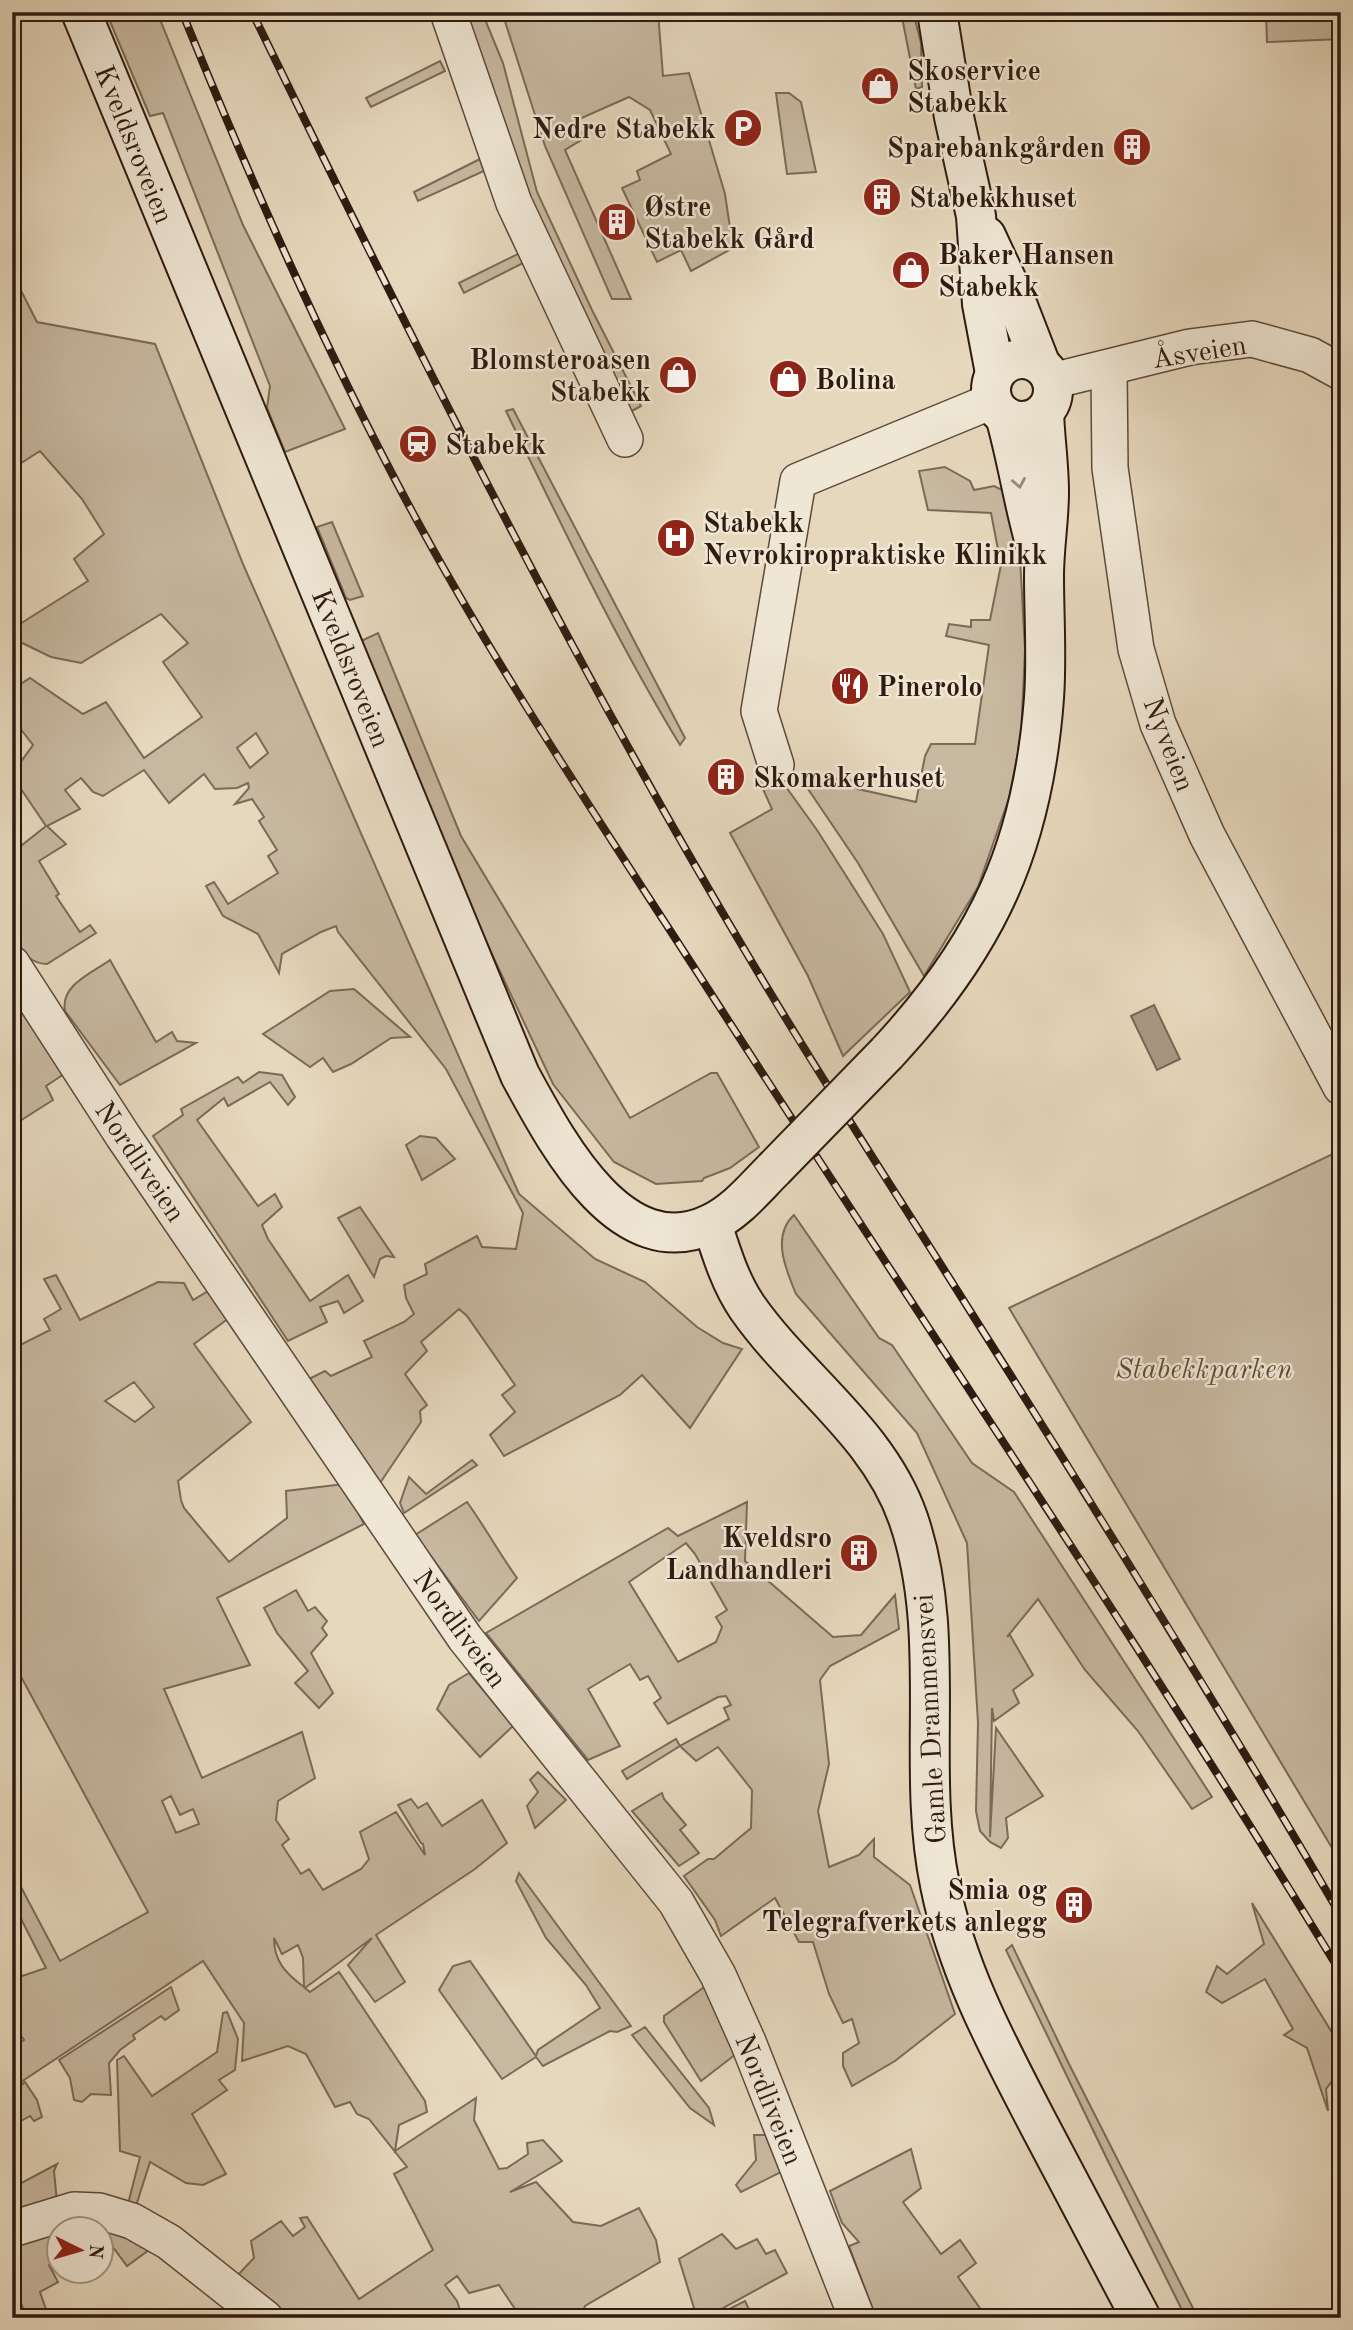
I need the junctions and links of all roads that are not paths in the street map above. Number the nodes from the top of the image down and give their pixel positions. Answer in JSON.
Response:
{"nodes":[{"id":1,"x":81,"y":12,"type":"edge"},
{"id":2,"x":448,"y":12,"type":"edge"},
{"id":3,"x":937,"y":12,"type":"edge"},
{"id":4,"x":976,"y":216,"type":"junction"},
{"id":5,"x":1109,"y":369,"type":"junction"},
{"id":6,"x":1341,"y":372,"type":"edge"},
{"id":7,"x":1045,"y":386,"type":"junction"},
{"id":8,"x":998,"y":397,"type":"junction"},
{"id":9,"x":625,"y":439,"type":"dead end"},
{"id":10,"x":1044,"y":574,"type":"junction"},
{"id":11,"x":776,"y":765,"type":"dead end"},
{"id":12,"x":12,"y":964,"type":"edge"},
{"id":13,"x":1341,"y":1087,"type":"edge"},
{"id":14,"x":712,"y":1224,"type":"junction"},
{"id":15,"x":12,"y":2229,"type":"edge"},
{"id":16,"x":265,"y":2318,"type":"edge"},
{"id":17,"x":857,"y":2318,"type":"edge"},
{"id":18,"x":1141,"y":2318,"type":"edge"}],
"edges":[{"from":1,"to":14,"type":"main road","name":"Kveldsroveien"},
{"from":2,"to":9,"type":"street"},
{"from":3,"to":4,"type":"main road"},
{"from":4,"to":7,"type":"main road"},
{"from":4,"to":8,"type":"main road"},
{"from":5,"to":6,"type":"street","name":"Åsveien"},
{"from":5,"to":7,"type":"street","name":"Åsveien"},
{"from":5,"to":13,"type":"street","name":"Nyveien"},
{"from":7,"to":8,"type":"main road"},
{"from":7,"to":8,"type":"main road"},
{"from":7,"to":10,"type":"main road"},
{"from":8,"to":10,"type":"main road","one_way":true},
{"from":8,"to":11,"type":"street"},
{"from":10,"to":14,"type":"main road","bridge":true},
{"from":12,"to":17,"type":"street","name":"Nordliveien"},
{"from":14,"to":18,"type":"main road","name":"Gamle Drammensvei"},
{"from":15,"to":16,"type":"street"}]}
